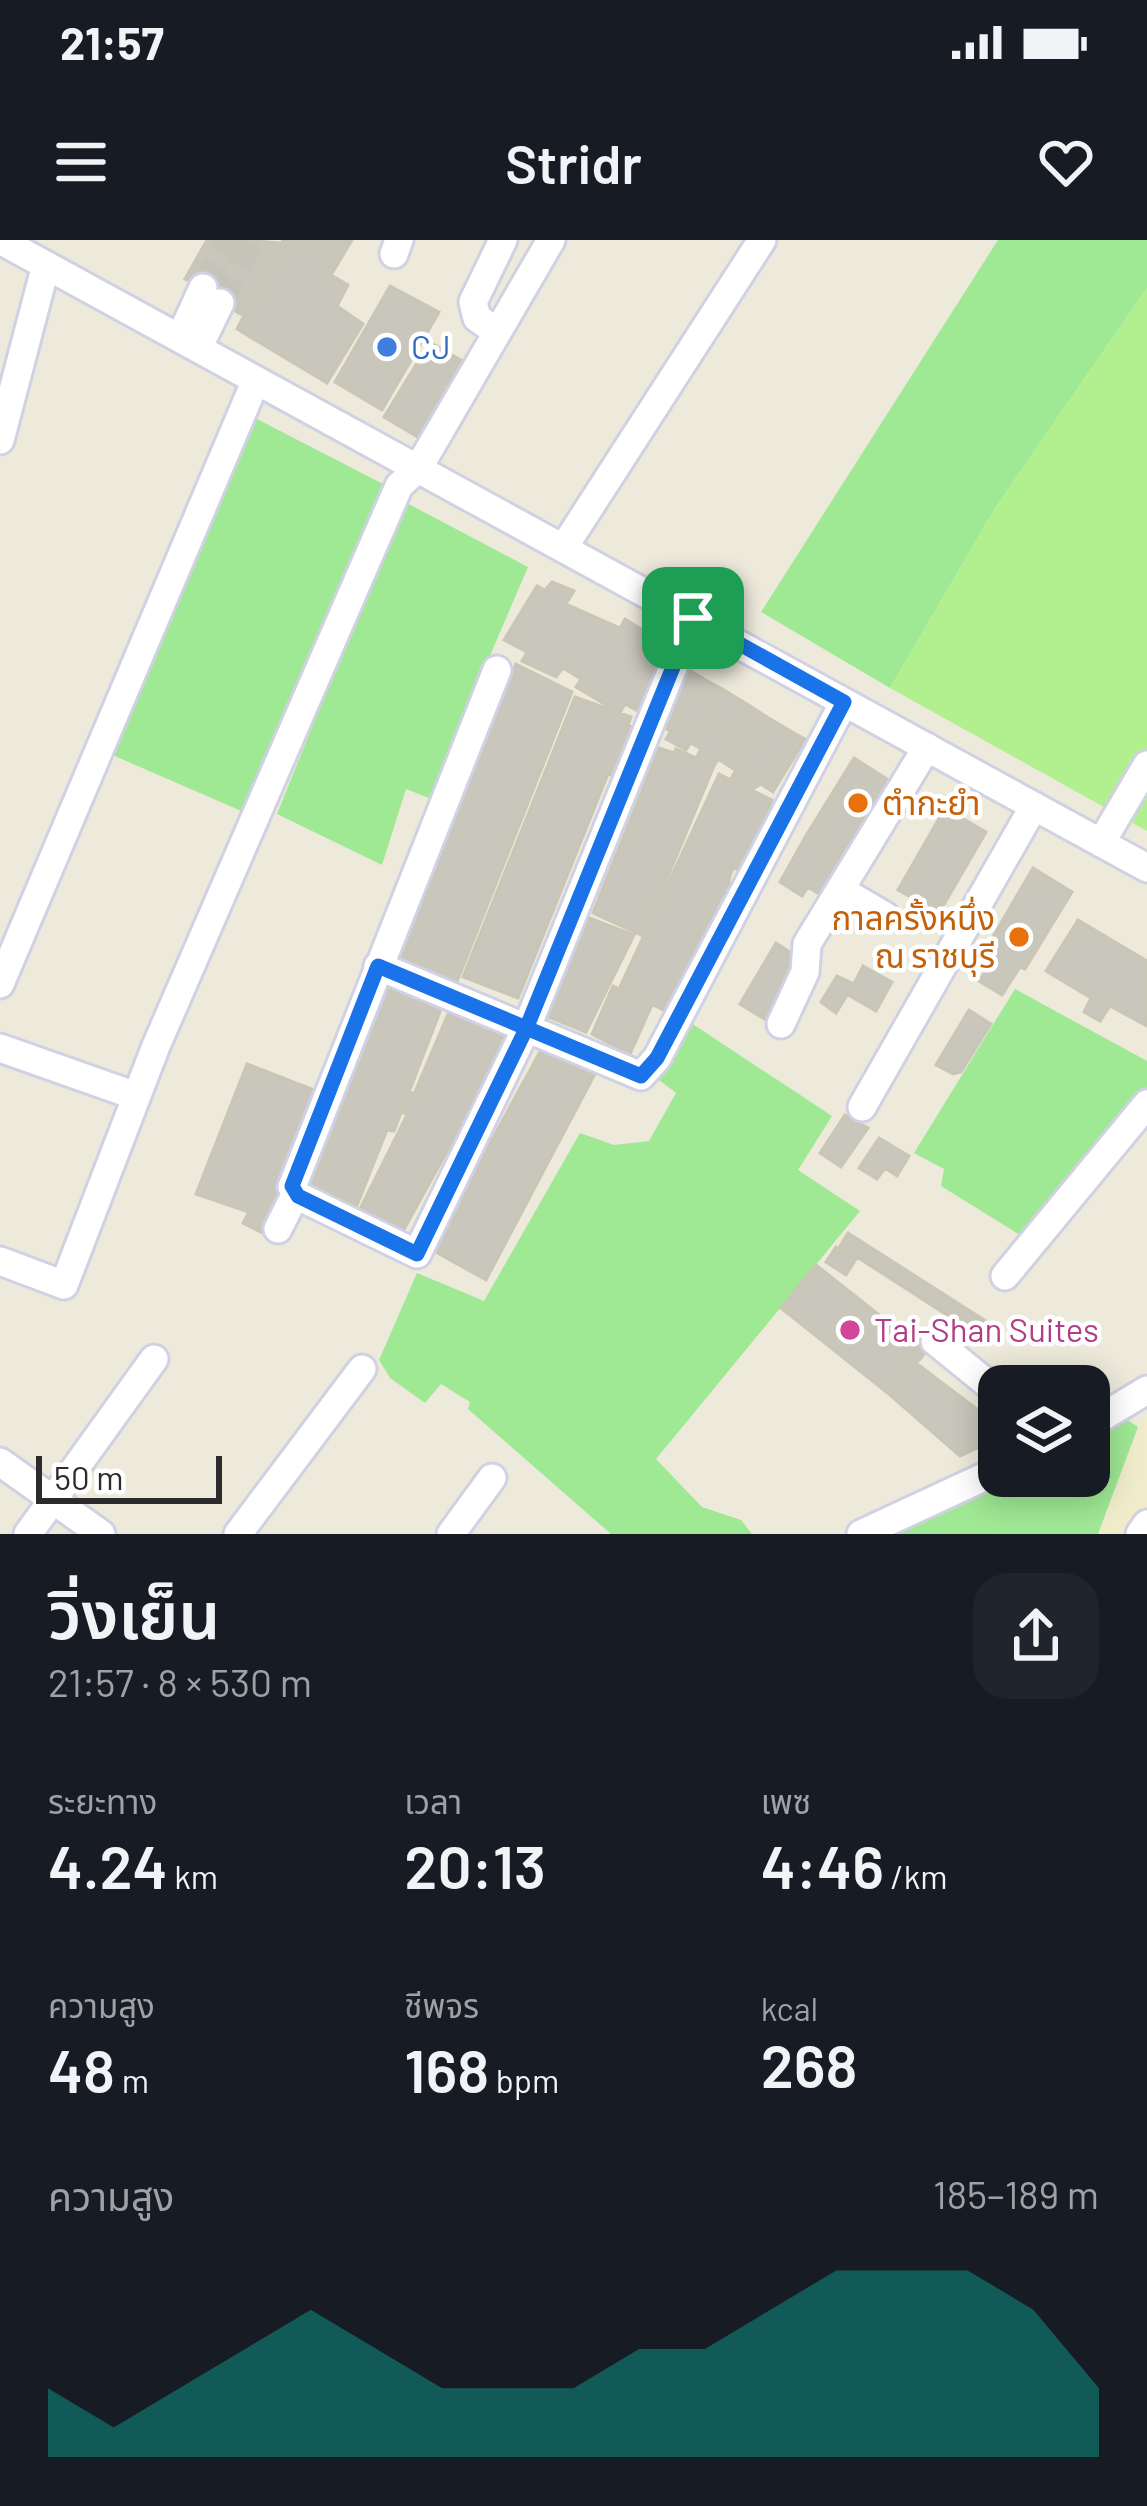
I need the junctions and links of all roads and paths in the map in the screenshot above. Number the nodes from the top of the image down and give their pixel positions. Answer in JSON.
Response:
{"nodes":[{"id":1,"x":0,"y":240,"type":"edge"},
{"id":2,"x":503,"y":240,"type":"edge"},
{"id":3,"x":551,"y":240,"type":"edge"},
{"id":4,"x":762,"y":240,"type":"edge"},
{"id":5,"x":46,"y":265,"type":"junction"},
{"id":6,"x":212,"y":296,"type":"tunnel mouth"},
{"id":7,"x":496,"y":331,"type":"junction"},
{"id":8,"x":189,"y":343,"type":"junction"},
{"id":9,"x":256,"y":380,"type":"junction"},
{"id":10,"x":0,"y":440,"type":"edge"},
{"id":11,"x":419,"y":466,"type":"junction"},
{"id":12,"x":564,"y":547,"type":"junction"},
{"id":13,"x":693,"y":618,"type":"junction"},
{"id":14,"x":497,"y":670,"type":"dead end"},
{"id":15,"x":844,"y":702,"type":"junction"},
{"id":16,"x":928,"y":747,"type":"junction"},
{"id":17,"x":1147,"y":765,"type":"edge"},
{"id":18,"x":1034,"y":806,"type":"junction"},
{"id":19,"x":1102,"y":843,"type":"junction"},
{"id":20,"x":1147,"y":868,"type":"edge"},
{"id":21,"x":841,"y":890,"type":"junction"},
{"id":22,"x":885,"y":916,"type":"dead end"},
{"id":23,"x":378,"y":966,"type":"junction"},
{"id":24,"x":0,"y":984,"type":"edge"},
{"id":25,"x":782,"y":1024,"type":"dead end"},
{"id":26,"x":526,"y":1029,"type":"junction"},
{"id":27,"x":0,"y":1048,"type":"edge"},
{"id":28,"x":136,"y":1096,"type":"junction"},
{"id":29,"x":1147,"y":1105,"type":"edge"},
{"id":30,"x":862,"y":1107,"type":"dead end"},
{"id":31,"x":296,"y":1192,"type":"junction"},
{"id":32,"x":278,"y":1229,"type":"dead end"},
{"id":33,"x":0,"y":1262,"type":"edge"},
{"id":34,"x":1005,"y":1276,"type":"dead end"},
{"id":35,"x":935,"y":1341,"type":"dead end"},
{"id":36,"x":154,"y":1359,"type":"dead end"},
{"id":37,"x":362,"y":1369,"type":"dead end"},
{"id":38,"x":978,"y":1376,"type":"edge"},
{"id":39,"x":1143,"y":1399,"type":"edge"},
{"id":40,"x":1110,"y":1415,"type":"edge"},
{"id":41,"x":0,"y":1462,"type":"edge"},
{"id":42,"x":492,"y":1478,"type":"dead end"},
{"id":43,"x":978,"y":1480,"type":"edge"},
{"id":44,"x":53,"y":1499,"type":"junction"},
{"id":45,"x":1147,"y":1524,"type":"edge"},
{"id":46,"x":28,"y":1534,"type":"edge"},
{"id":47,"x":101,"y":1534,"type":"edge"},
{"id":48,"x":238,"y":1534,"type":"edge"},
{"id":49,"x":451,"y":1534,"type":"edge"},
{"id":50,"x":861,"y":1534,"type":"edge"},
{"id":51,"x":1139,"y":1534,"type":"edge"}],
"edges":[{"from":1,"to":5,"type":"street"},
{"from":2,"to":7,"type":"street"},
{"from":3,"to":7,"type":"street"},
{"from":4,"to":12,"type":"street"},
{"from":5,"to":8,"type":"street"},
{"from":5,"to":10,"type":"street"},
{"from":6,"to":8,"type":"street"},
{"from":7,"to":11,"type":"street"},
{"from":8,"to":9,"type":"street"},
{"from":9,"to":11,"type":"street"},
{"from":9,"to":24,"type":"street"},
{"from":11,"to":12,"type":"street"},
{"from":11,"to":28,"type":"street"},
{"from":12,"to":13,"type":"street"},
{"from":13,"to":15,"type":"street"},
{"from":13,"to":26,"type":"street"},
{"from":14,"to":23,"type":"street"},
{"from":15,"to":16,"type":"street"},
{"from":15,"to":26,"type":"street"},
{"from":16,"to":18,"type":"street"},
{"from":16,"to":21,"type":"street"},
{"from":17,"to":19,"type":"street"},
{"from":18,"to":19,"type":"street"},
{"from":18,"to":30,"type":"street"},
{"from":19,"to":20,"type":"street"},
{"from":21,"to":22,"type":"street"},
{"from":21,"to":25,"type":"street"},
{"from":23,"to":26,"type":"street"},
{"from":23,"to":31,"type":"street"},
{"from":26,"to":31,"type":"street"},
{"from":27,"to":28,"type":"street"},
{"from":28,"to":33,"type":"street"},
{"from":29,"to":34,"type":"street"},
{"from":31,"to":32,"type":"street"},
{"from":35,"to":38,"type":"street"},
{"from":36,"to":44,"type":"street"},
{"from":37,"to":48,"type":"street"},
{"from":39,"to":40,"type":"street"},
{"from":41,"to":44,"type":"street"},
{"from":42,"to":49,"type":"street"},
{"from":43,"to":50,"type":"street"},
{"from":44,"to":46,"type":"street"},
{"from":44,"to":47,"type":"street"},
{"from":45,"to":51,"type":"street"}]}
